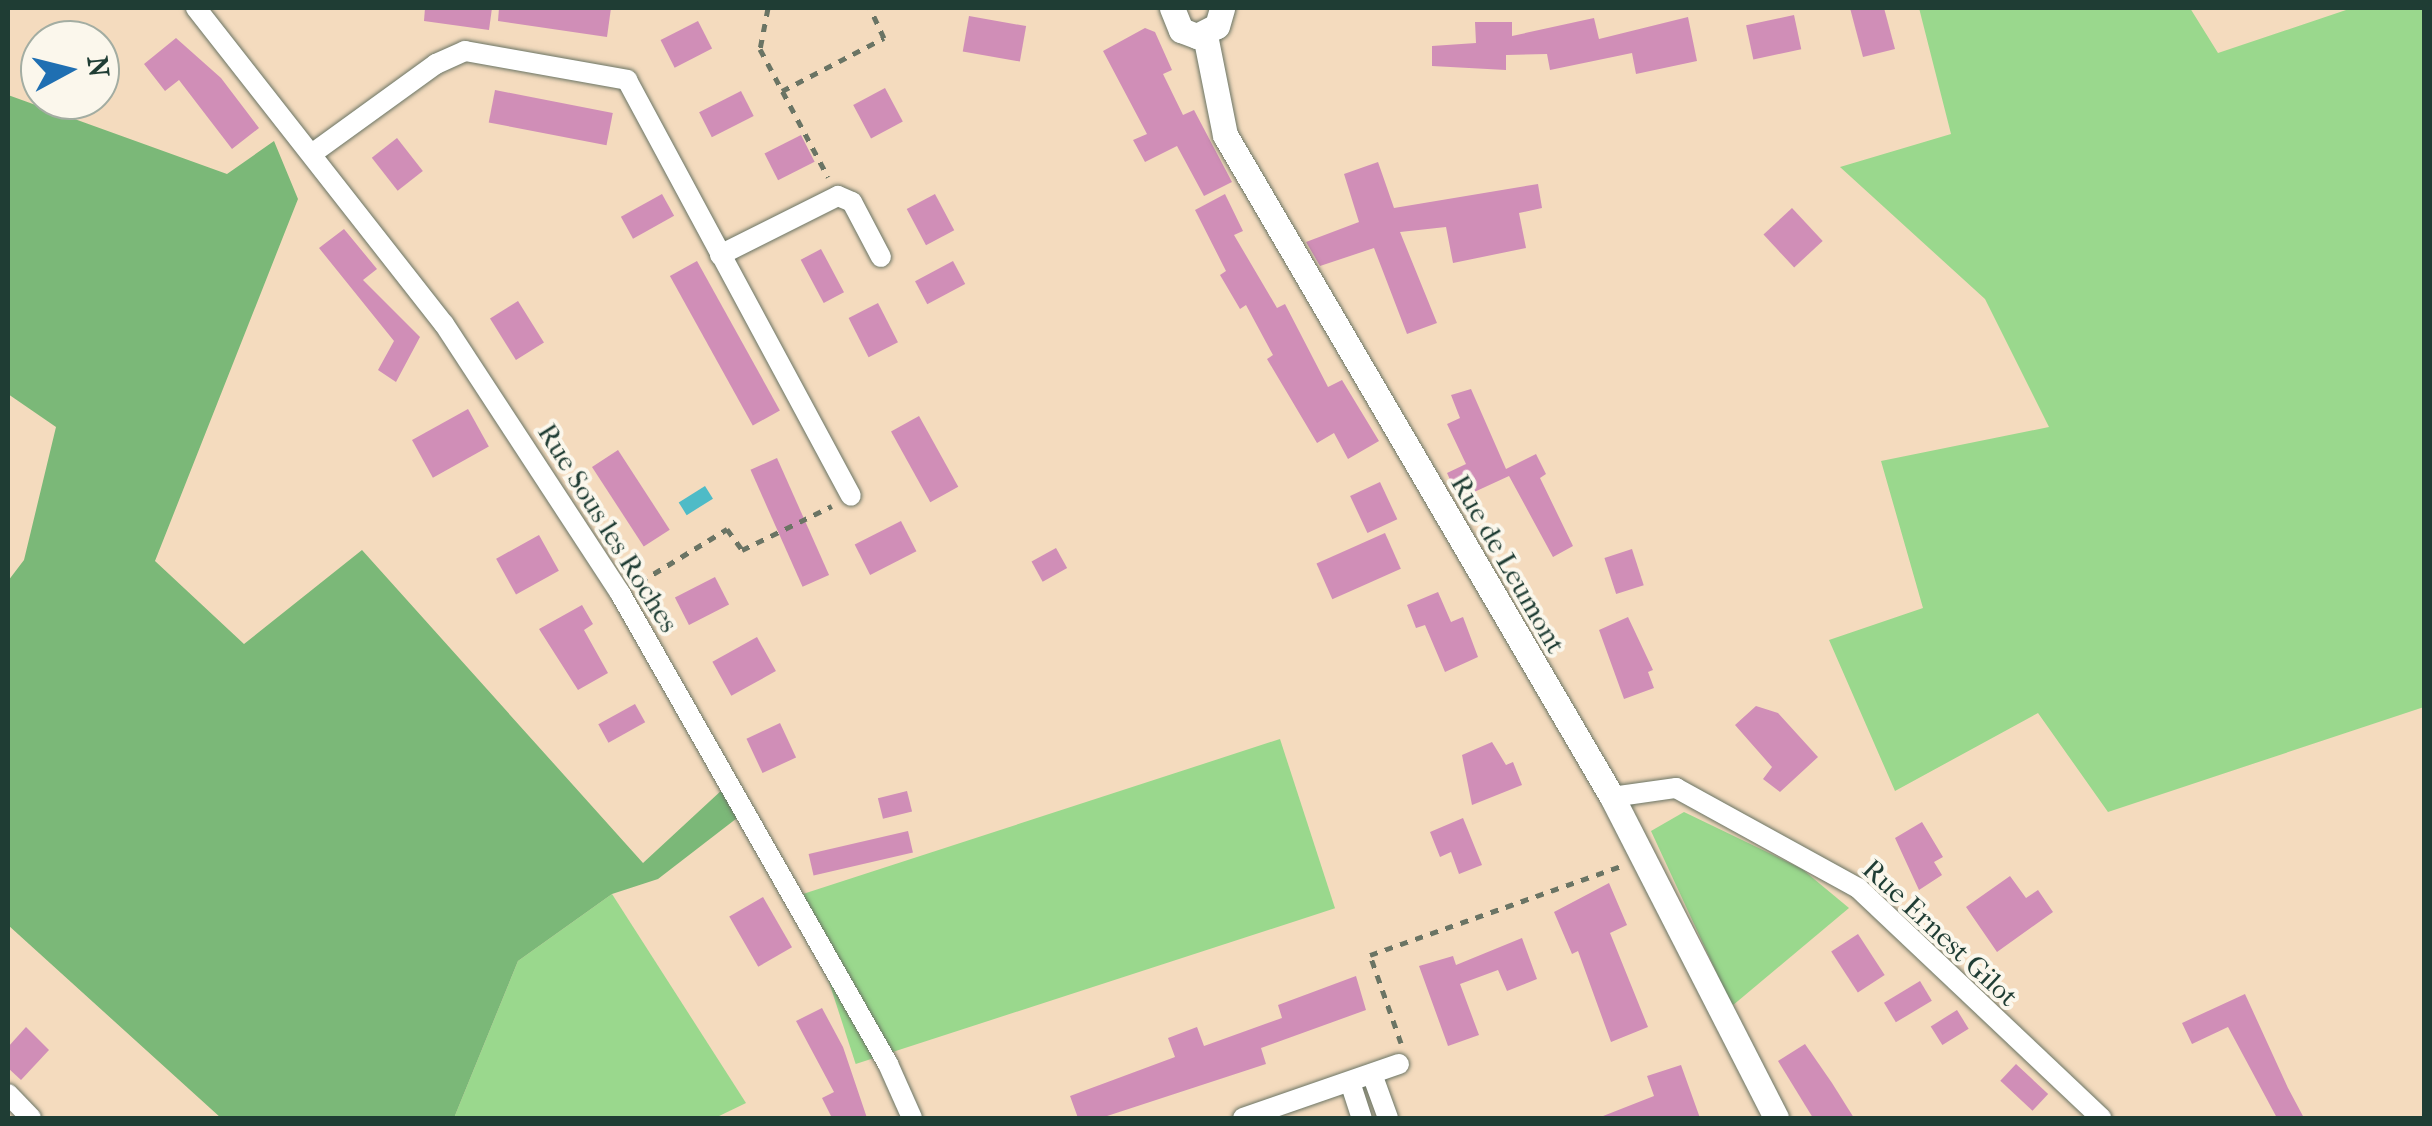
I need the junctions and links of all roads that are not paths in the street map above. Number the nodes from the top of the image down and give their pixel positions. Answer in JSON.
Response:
{"nodes":[{"id":1,"x":196,"y":8,"type":"edge"},
{"id":2,"x":1171,"y":8,"type":"edge"},
{"id":3,"x":1222,"y":8,"type":"edge"},
{"id":4,"x":1205,"y":35,"type":"junction"},
{"id":5,"x":313,"y":153,"type":"junction"},
{"id":6,"x":720,"y":255,"type":"junction"},
{"id":7,"x":881,"y":257,"type":"dead end"},
{"id":8,"x":851,"y":496,"type":"road end"},
{"id":9,"x":1612,"y":797,"type":"junction"},
{"id":10,"x":1398,"y":1064,"type":"road end"},
{"id":11,"x":1372,"y":1074,"type":"junction"},
{"id":12,"x":1350,"y":1082,"type":"junction"},
{"id":13,"x":8,"y":1094,"type":"edge"},
{"id":14,"x":31,"y":1118,"type":"edge"},
{"id":15,"x":912,"y":1118,"type":"edge"},
{"id":16,"x":1244,"y":1118,"type":"edge"},
{"id":17,"x":1362,"y":1118,"type":"edge"},
{"id":18,"x":1388,"y":1118,"type":"edge"},
{"id":19,"x":1776,"y":1118,"type":"edge"},
{"id":20,"x":2100,"y":1118,"type":"edge"}],
"edges":[{"from":1,"to":5,"type":"street","name":"Rue Sous les Roches"},
{"from":2,"to":4,"type":"street"},
{"from":3,"to":4,"type":"street"},
{"from":4,"to":9,"type":"street","name":"Rue de Leumont"},
{"from":5,"to":6,"type":"street"},
{"from":5,"to":15,"type":"street","name":"Rue Sous les Roches"},
{"from":6,"to":7,"type":"street"},
{"from":6,"to":8,"type":"street"},
{"from":9,"to":19,"type":"street","name":"Rue de Leumont"},
{"from":9,"to":20,"type":"street","name":"Rue Ernest Gilot"},
{"from":10,"to":11,"type":"street"},
{"from":11,"to":12,"type":"street"},
{"from":11,"to":18,"type":"street"},
{"from":12,"to":16,"type":"street"},
{"from":12,"to":17,"type":"street"},
{"from":13,"to":14,"type":"street"}]}
